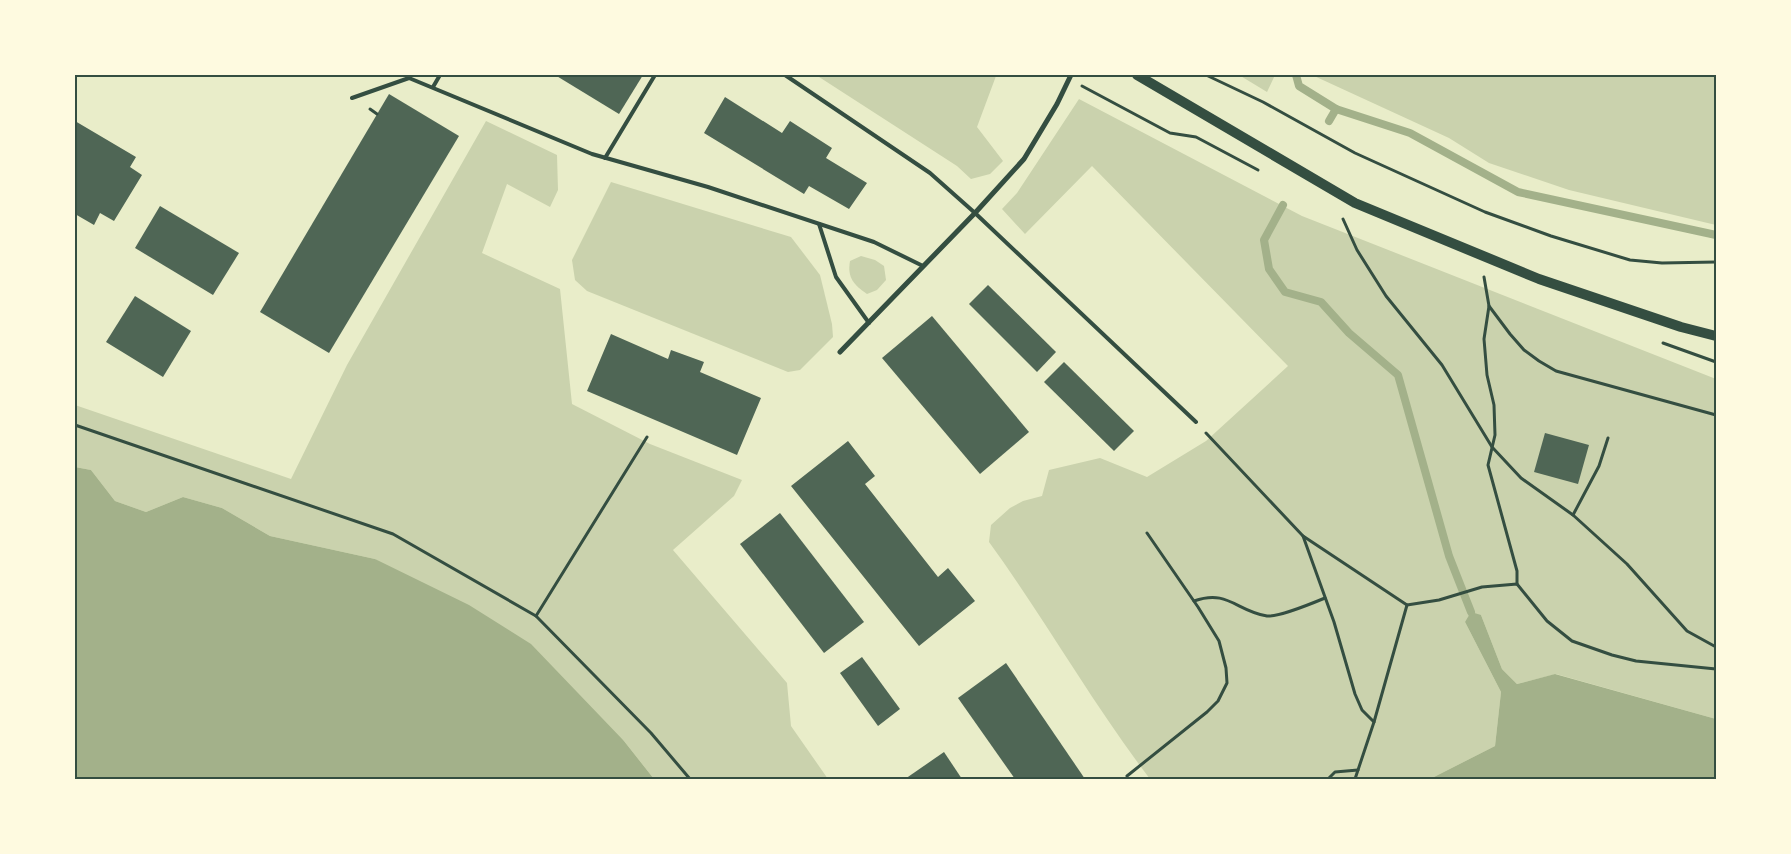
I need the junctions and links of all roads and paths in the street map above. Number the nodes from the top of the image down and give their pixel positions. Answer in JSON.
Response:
{"nodes":[{"id":1,"x":440,"y":75,"type":"edge"},
{"id":2,"x":655,"y":75,"type":"edge"},
{"id":3,"x":785,"y":75,"type":"edge"},
{"id":4,"x":1137,"y":75,"type":"edge"},
{"id":5,"x":1206,"y":75,"type":"edge"},
{"id":6,"x":1070,"y":77,"type":"edge"},
{"id":7,"x":433,"y":87,"type":"junction"},
{"id":8,"x":352,"y":98,"type":"dead end"},
{"id":9,"x":605,"y":158,"type":"junction"},
{"id":10,"x":1265,"y":174,"type":"dead end"},
{"id":11,"x":975,"y":213,"type":"junction"},
{"id":12,"x":1342,"y":216,"type":"dead end"},
{"id":13,"x":819,"y":224,"type":"junction"},
{"id":14,"x":1716,"y":262,"type":"edge"},
{"id":15,"x":923,"y":266,"type":"junction"},
{"id":16,"x":1483,"y":272,"type":"dead end"},
{"id":17,"x":1489,"y":306,"type":"junction"},
{"id":18,"x":869,"y":323,"type":"junction"},
{"id":19,"x":1716,"y":336,"type":"edge"},
{"id":20,"x":840,"y":352,"type":"dead end"},
{"id":21,"x":1716,"y":415,"type":"edge"},
{"id":22,"x":1196,"y":422,"type":"joint"},
{"id":23,"x":75,"y":425,"type":"edge"},
{"id":24,"x":647,"y":437,"type":"dead end"},
{"id":25,"x":1608,"y":438,"type":"dead end"},
{"id":26,"x":1492,"y":447,"type":"junction"},
{"id":27,"x":1573,"y":515,"type":"junction"},
{"id":28,"x":1147,"y":533,"type":"dead end"},
{"id":29,"x":1303,"y":536,"type":"junction"},
{"id":30,"x":1517,"y":584,"type":"junction"},
{"id":31,"x":1326,"y":598,"type":"junction"},
{"id":32,"x":1194,"y":601,"type":"junction"},
{"id":33,"x":1407,"y":605,"type":"junction"},
{"id":34,"x":536,"y":616,"type":"junction"},
{"id":35,"x":1716,"y":647,"type":"edge"},
{"id":36,"x":1716,"y":670,"type":"edge"},
{"id":37,"x":1374,"y":722,"type":"junction"},
{"id":38,"x":1358,"y":770,"type":"junction"},
{"id":39,"x":1127,"y":776,"type":"dead end"},
{"id":40,"x":690,"y":779,"type":"edge"},
{"id":41,"x":1328,"y":779,"type":"edge"},
{"id":42,"x":1355,"y":779,"type":"edge"}],
"edges":[{"from":1,"to":7,"type":"lane"},
{"from":2,"to":9,"type":"lane"},
{"from":3,"to":11,"type":"lane"},
{"from":4,"to":19,"type":"main road"},
{"from":5,"to":14,"type":"path"},
{"from":6,"to":10,"type":"path"},
{"from":6,"to":11,"type":"street"},
{"from":7,"to":8,"type":"lane"},
{"from":7,"to":9,"type":"lane"},
{"from":9,"to":13,"type":"lane"},
{"from":11,"to":15,"type":"street"},
{"from":11,"to":22,"type":"lane"},
{"from":12,"to":26,"type":"path"},
{"from":13,"to":15,"type":"lane"},
{"from":13,"to":18,"type":"lane"},
{"from":15,"to":18,"type":"street"},
{"from":16,"to":17,"type":"path"},
{"from":17,"to":21,"type":"path"},
{"from":17,"to":26,"type":"path"},
{"from":18,"to":20,"type":"street"},
{"from":22,"to":29,"type":"path"},
{"from":23,"to":34,"type":"path"},
{"from":24,"to":34,"type":"path"},
{"from":25,"to":27,"type":"path"},
{"from":26,"to":27,"type":"path"},
{"from":26,"to":30,"type":"path"},
{"from":27,"to":35,"type":"path"},
{"from":28,"to":32,"type":"path"},
{"from":29,"to":31,"type":"path"},
{"from":29,"to":33,"type":"path"},
{"from":30,"to":33,"type":"path"},
{"from":30,"to":36,"type":"path"},
{"from":31,"to":32,"type":"path"},
{"from":31,"to":37,"type":"path"},
{"from":32,"to":39,"type":"path"},
{"from":33,"to":37,"type":"path"},
{"from":34,"to":40,"type":"path"},
{"from":37,"to":38,"type":"path"},
{"from":38,"to":41,"type":"path"},
{"from":38,"to":42,"type":"path"}]}
